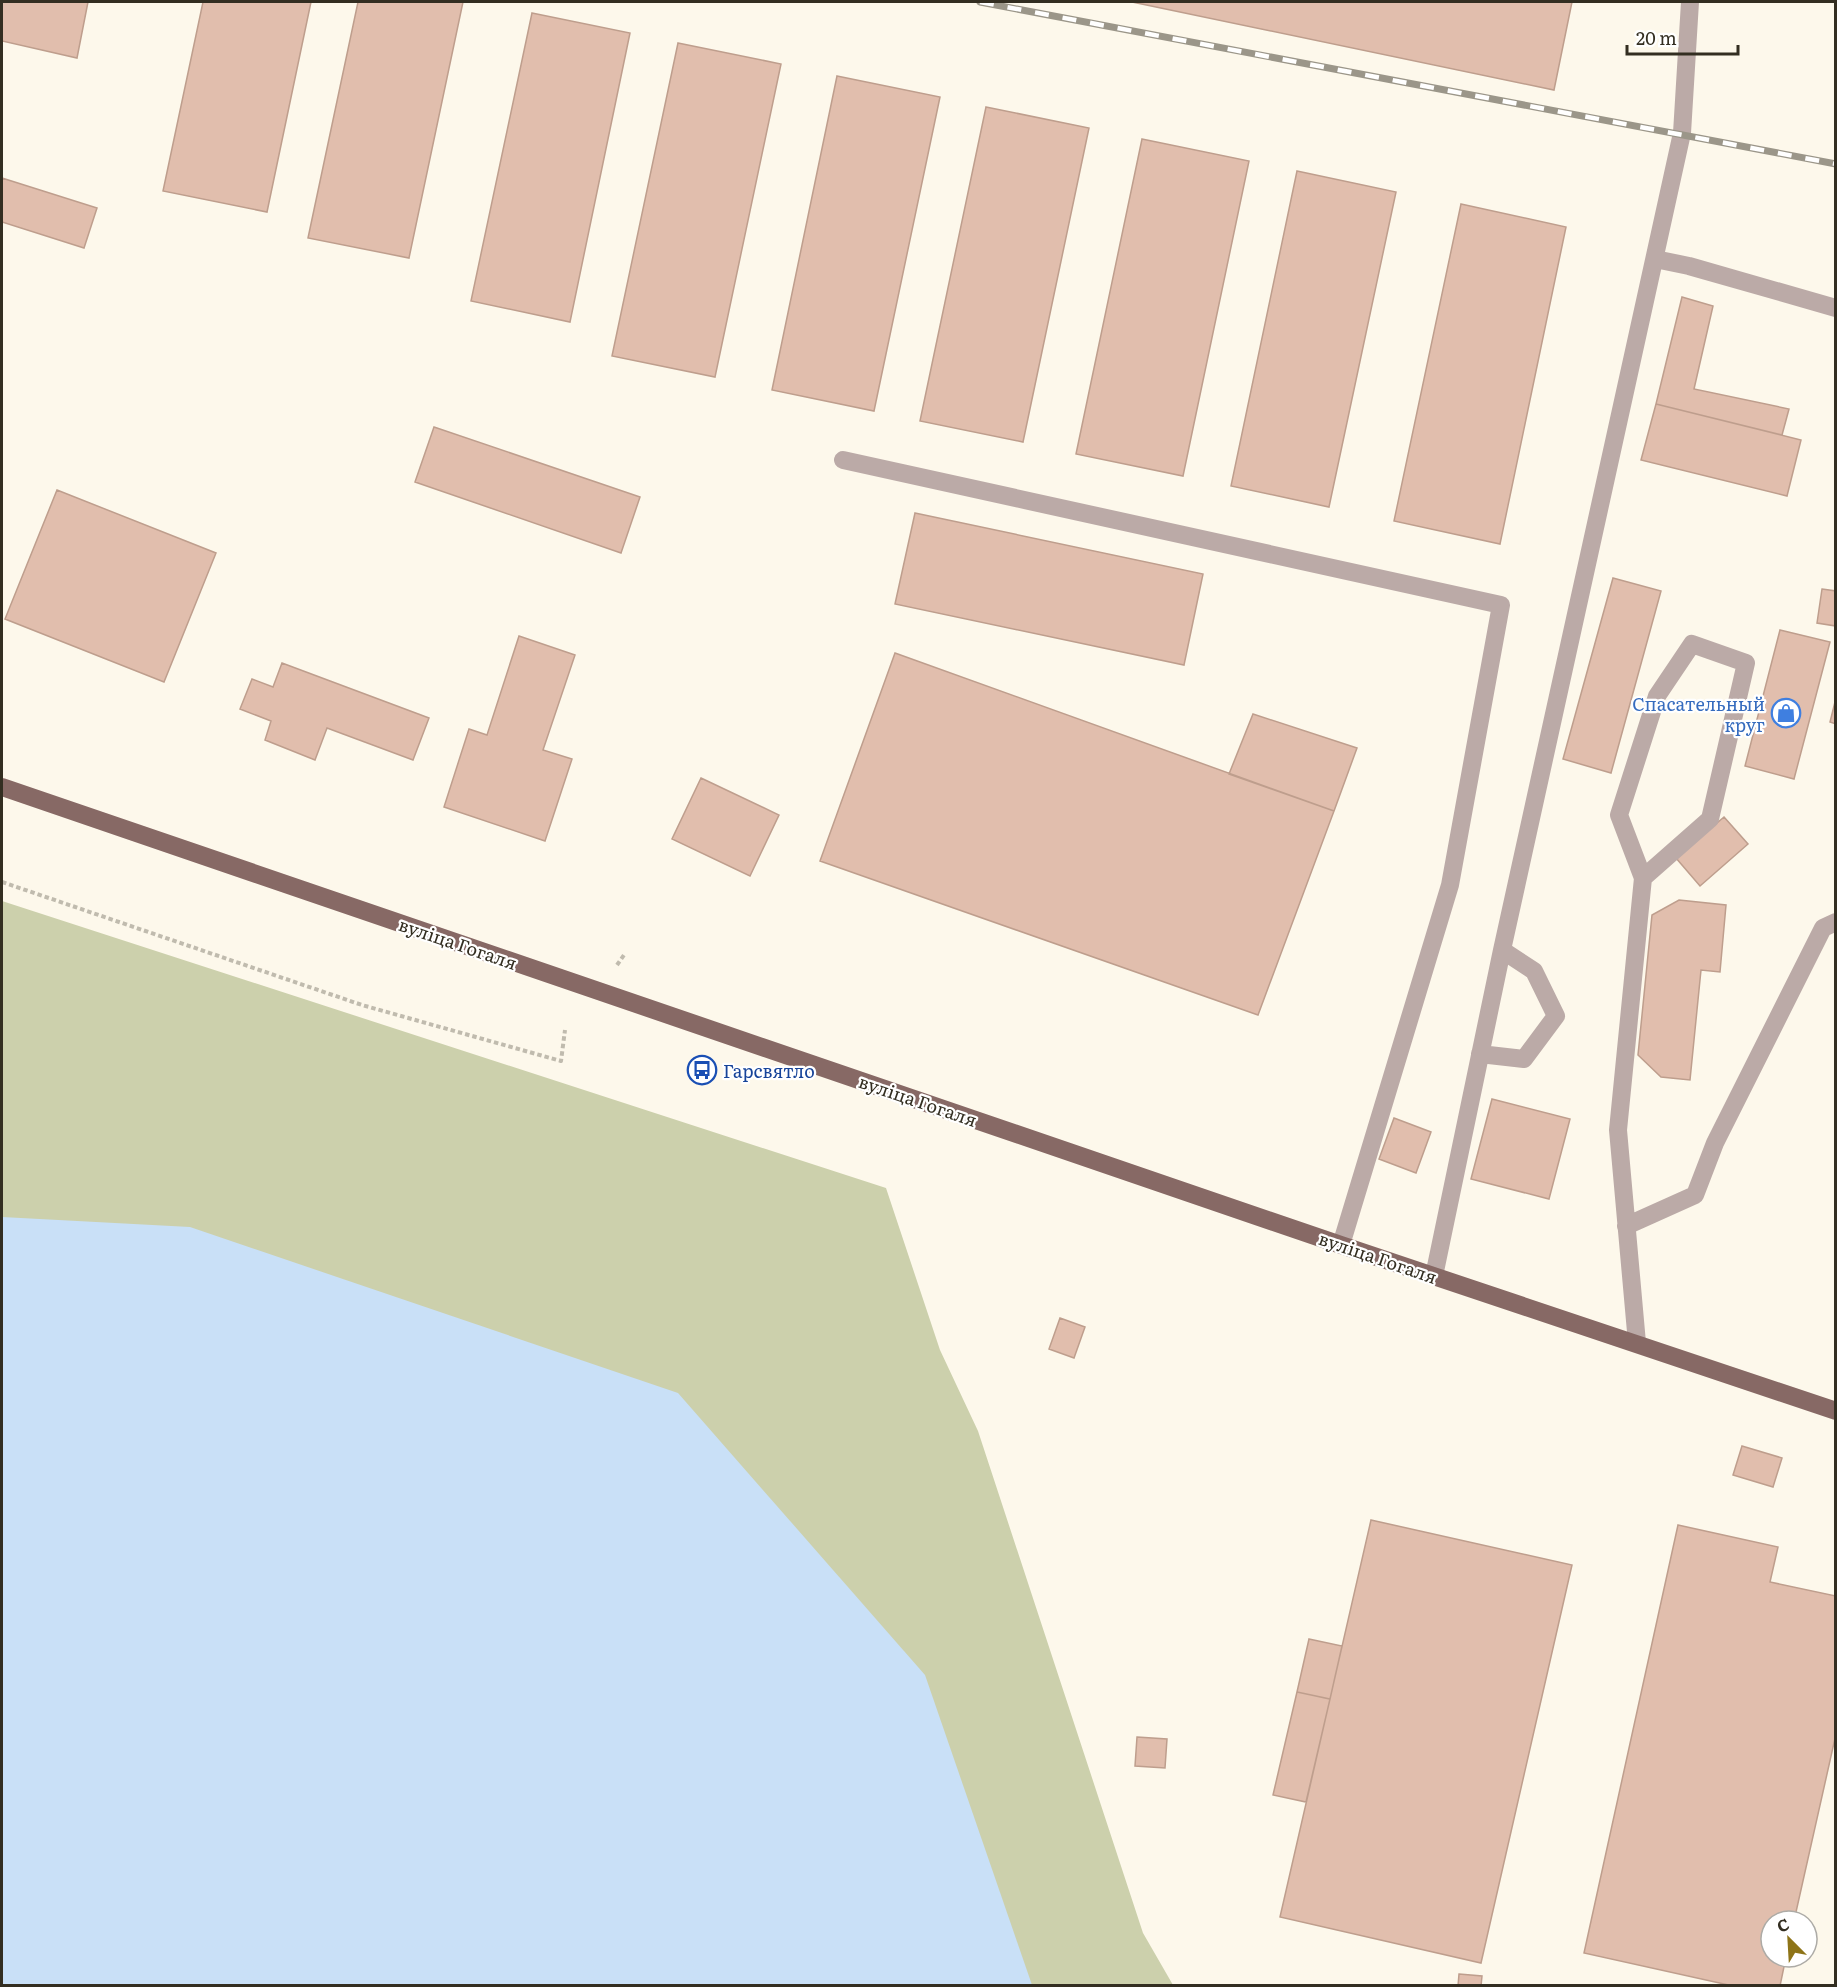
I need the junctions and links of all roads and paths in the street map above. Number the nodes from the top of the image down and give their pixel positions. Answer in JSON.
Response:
{"nodes":[{"id":1,"x":1690,"y":2,"type":"edge"},
{"id":2,"x":1655,"y":259,"type":"junction"},
{"id":3,"x":1836,"y":308,"type":"edge"},
{"id":4,"x":843,"y":460,"type":"dead end"},
{"id":5,"x":2,"y":787,"type":"edge"},
{"id":6,"x":1643,"y":878,"type":"junction"},
{"id":7,"x":2,"y":882,"type":"edge"},
{"id":8,"x":1836,"y":922,"type":"edge"},
{"id":9,"x":1502,"y":950,"type":"junction"},
{"id":10,"x":624,"y":955,"type":"dead end"},
{"id":11,"x":617,"y":965,"type":"dead end"},
{"id":12,"x":565,"y":1030,"type":"dead end"},
{"id":13,"x":1480,"y":1054,"type":"junction"},
{"id":14,"x":1626,"y":1226,"type":"junction"},
{"id":15,"x":1341,"y":1245,"type":"junction"},
{"id":16,"x":1434,"y":1276,"type":"junction"},
{"id":17,"x":1636,"y":1343,"type":"junction"},
{"id":18,"x":1836,"y":1411,"type":"edge"}],
"edges":[{"from":1,"to":2,"type":"lane"},
{"from":2,"to":3,"type":"lane"},
{"from":2,"to":9,"type":"lane"},
{"from":4,"to":15,"type":"lane"},
{"from":5,"to":15,"type":"main road","name":"вуліца Гогаля"},
{"from":6,"to":6,"type":"lane"},
{"from":6,"to":14,"type":"lane"},
{"from":7,"to":12,"type":"path"},
{"from":8,"to":14,"type":"lane"},
{"from":9,"to":13,"type":"lane"},
{"from":9,"to":13,"type":"lane"},
{"from":10,"to":11,"type":"path"},
{"from":13,"to":16,"type":"lane"},
{"from":14,"to":17,"type":"lane"},
{"from":15,"to":16,"type":"main road","name":"вуліца Гогаля"},
{"from":16,"to":17,"type":"main road","name":"вуліца Гогаля"},
{"from":17,"to":18,"type":"main road","name":"вуліца Гогаля"}]}
